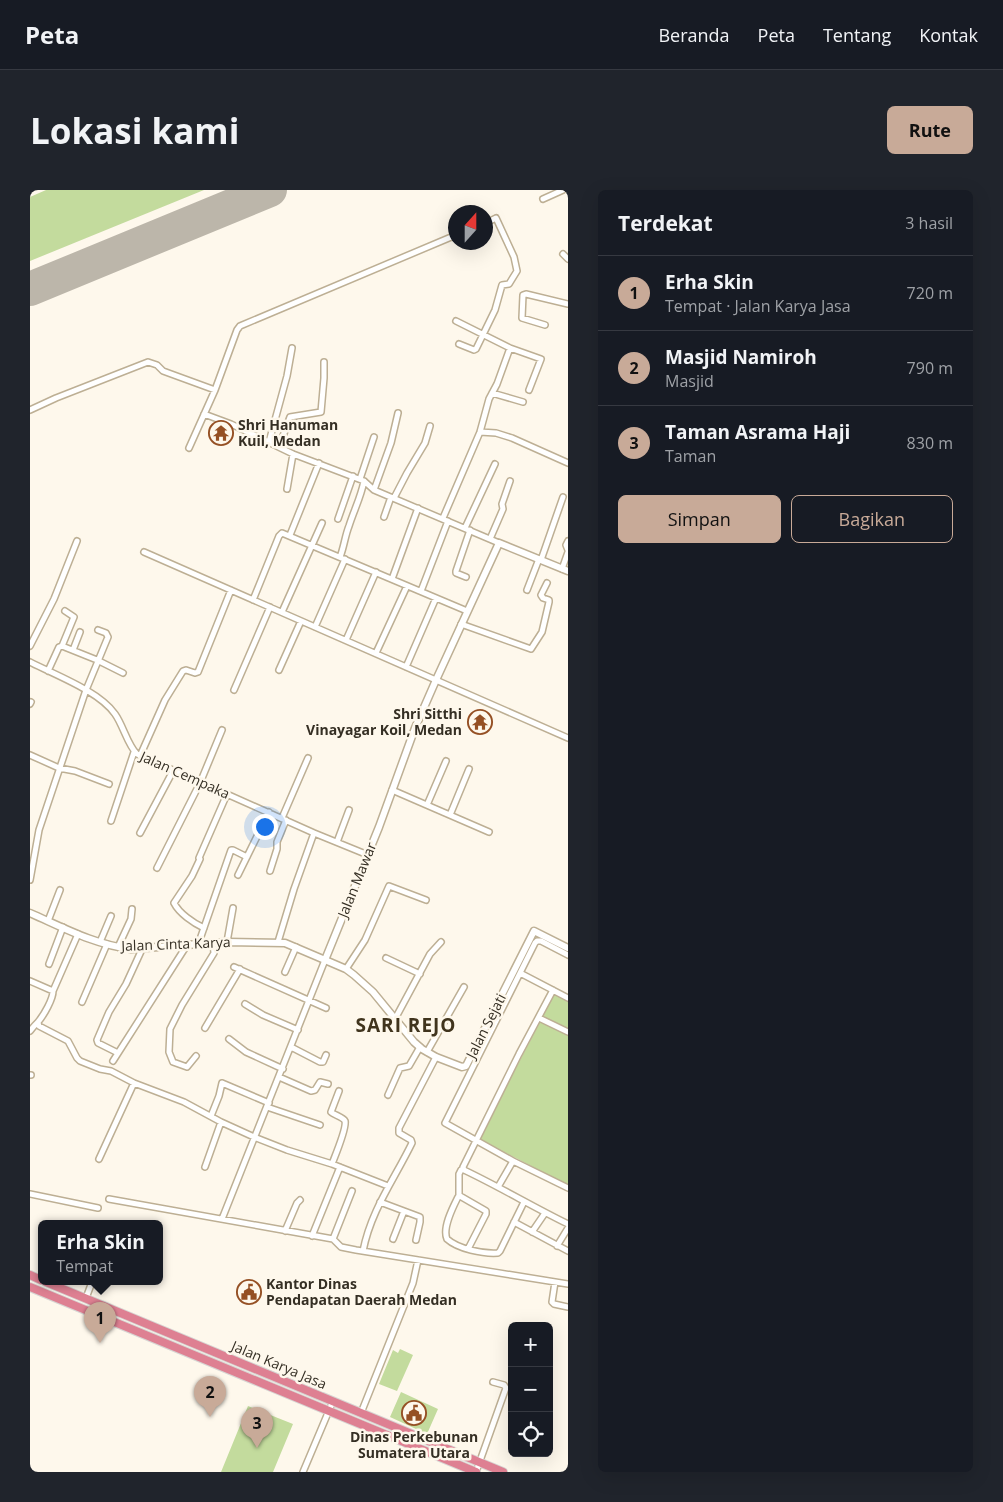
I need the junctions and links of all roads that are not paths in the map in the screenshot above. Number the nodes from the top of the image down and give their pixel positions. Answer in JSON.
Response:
{"nodes":[{"id":1,"x":563,"y":190,"type":"edge"},
{"id":2,"x":543,"y":199,"type":"dead end"},
{"id":3,"x":493,"y":219,"type":"edge"},
{"id":4,"x":448,"y":238,"type":"edge"},
{"id":5,"x":563,"y":254,"type":"dead end"},
{"id":6,"x":568,"y":259,"type":"edge"},
{"id":7,"x":568,"y":304,"type":"edge"},
{"id":8,"x":456,"y":321,"type":"dead end"},
{"id":9,"x":545,"y":325,"type":"dead end"},
{"id":10,"x":483,"y":334,"type":"junction"},
{"id":11,"x":459,"y":344,"type":"dead end"},
{"id":12,"x":292,"y":348,"type":"dead end"},
{"id":13,"x":510,"y":348,"type":"junction"},
{"id":14,"x":324,"y":362,"type":"dead end"},
{"id":15,"x":215,"y":390,"type":"junction"},
{"id":16,"x":529,"y":390,"type":"dead end"},
{"id":17,"x":492,"y":393,"type":"junction"},
{"id":18,"x":523,"y":402,"type":"dead end"},
{"id":19,"x":30,"y":410,"type":"edge"},
{"id":20,"x":398,"y":413,"type":"dead end"},
{"id":21,"x":204,"y":414,"type":"junction"},
{"id":22,"x":430,"y":426,"type":"dead end"},
{"id":23,"x":480,"y":432,"type":"junction"},
{"id":24,"x":374,"y":438,"type":"dead end"},
{"id":25,"x":269,"y":442,"type":"junction"},
{"id":26,"x":279,"y":447,"type":"junction"},
{"id":27,"x":189,"y":448,"type":"dead end"},
{"id":28,"x":293,"y":454,"type":"junction"},
{"id":29,"x":568,"y":462,"type":"edge"},
{"id":30,"x":319,"y":463,"type":"junction"},
{"id":31,"x":495,"y":464,"type":"dead end"},
{"id":32,"x":353,"y":476,"type":"junction"},
{"id":33,"x":362,"y":480,"type":"junction"},
{"id":34,"x":510,"y":481,"type":"dead end"},
{"id":35,"x":287,"y":489,"type":"dead end"},
{"id":36,"x":374,"y":490,"type":"junction"},
{"id":37,"x":563,"y":497,"type":"dead end"},
{"id":38,"x":393,"y":498,"type":"junction"},
{"id":39,"x":418,"y":508,"type":"junction"},
{"id":40,"x":384,"y":517,"type":"dead end"},
{"id":41,"x":338,"y":519,"type":"dead end"},
{"id":42,"x":446,"y":520,"type":"junction"},
{"id":43,"x":322,"y":523,"type":"dead end"},
{"id":44,"x":468,"y":529,"type":"junction"},
{"id":45,"x":290,"y":535,"type":"junction"},
{"id":46,"x":490,"y":539,"type":"junction"},
{"id":47,"x":77,"y":541,"type":"dead end"},
{"id":48,"x":568,"y":541,"type":"edge"},
{"id":49,"x":499,"y":543,"type":"junction"},
{"id":50,"x":313,"y":545,"type":"junction"},
{"id":51,"x":568,"y":551,"type":"edge"},
{"id":52,"x":144,"y":552,"type":"dead end"},
{"id":53,"x":342,"y":558,"type":"junction"},
{"id":54,"x":540,"y":560,"type":"junction"},
{"id":55,"x":565,"y":570,"type":"edge"},
{"id":56,"x":376,"y":572,"type":"junction"},
{"id":57,"x":466,"y":577,"type":"dead end"},
{"id":58,"x":392,"y":579,"type":"junction"},
{"id":59,"x":547,"y":583,"type":"dead end"},
{"id":60,"x":407,"y":586,"type":"junction"},
{"id":61,"x":231,"y":590,"type":"junction"},
{"id":62,"x":527,"y":590,"type":"dead end"},
{"id":63,"x":421,"y":592,"type":"junction"},
{"id":64,"x":436,"y":598,"type":"junction"},
{"id":65,"x":253,"y":600,"type":"junction"},
{"id":66,"x":270,"y":607,"type":"junction"},
{"id":67,"x":65,"y":611,"type":"dead end"},
{"id":68,"x":467,"y":611,"type":"junction"},
{"id":69,"x":282,"y":612,"type":"junction"},
{"id":70,"x":301,"y":621,"type":"junction"},
{"id":71,"x":461,"y":624,"type":"junction"},
{"id":72,"x":315,"y":626,"type":"junction"},
{"id":73,"x":98,"y":630,"type":"dead end"},
{"id":74,"x":80,"y":632,"type":"dead end"},
{"id":75,"x":346,"y":640,"type":"junction"},
{"id":76,"x":30,"y":646,"type":"edge"},
{"id":77,"x":62,"y":646,"type":"junction"},
{"id":78,"x":73,"y":650,"type":"junction"},
{"id":79,"x":376,"y":654,"type":"junction"},
{"id":80,"x":97,"y":660,"type":"junction"},
{"id":81,"x":30,"y":662,"type":"edge"},
{"id":82,"x":406,"y":667,"type":"junction"},
{"id":83,"x":279,"y":670,"type":"dead end"},
{"id":84,"x":48,"y":671,"type":"junction"},
{"id":85,"x":123,"y":673,"type":"dead end"},
{"id":86,"x":436,"y":680,"type":"junction"},
{"id":87,"x":86,"y":690,"type":"junction"},
{"id":88,"x":234,"y":690,"type":"dead end"},
{"id":89,"x":222,"y":730,"type":"dead end"},
{"id":90,"x":568,"y":738,"type":"edge"},
{"id":91,"x":134,"y":752,"type":"junction"},
{"id":92,"x":30,"y":755,"type":"edge"},
{"id":93,"x":140,"y":756,"type":"junction"},
{"id":94,"x":308,"y":758,"type":"dead end"},
{"id":95,"x":446,"y":761,"type":"dead end"},
{"id":96,"x":59,"y":768,"type":"junction"},
{"id":97,"x":174,"y":770,"type":"junction"},
{"id":98,"x":469,"y":770,"type":"dead end"},
{"id":99,"x":200,"y":783,"type":"junction"},
{"id":100,"x":109,"y":784,"type":"dead end"},
{"id":101,"x":392,"y":790,"type":"junction"},
{"id":102,"x":227,"y":794,"type":"junction"},
{"id":103,"x":427,"y":805,"type":"junction"},
{"id":104,"x":349,"y":810,"type":"dead end"},
{"id":105,"x":269,"y":812,"type":"junction"},
{"id":106,"x":450,"y":815,"type":"junction"},
{"id":107,"x":284,"y":819,"type":"junction"},
{"id":108,"x":111,"y":821,"type":"dead end"},
{"id":109,"x":489,"y":832,"type":"dead end"},
{"id":110,"x":140,"y":833,"type":"dead end"},
{"id":111,"x":314,"y":833,"type":"junction"},
{"id":112,"x":337,"y":842,"type":"junction"},
{"id":113,"x":368,"y":855,"type":"junction"},
{"id":114,"x":247,"y":857,"type":"junction"},
{"id":115,"x":157,"y":868,"type":"dead end"},
{"id":116,"x":270,"y":871,"type":"dead end"},
{"id":117,"x":238,"y":876,"type":"dead end"},
{"id":118,"x":30,"y":880,"type":"edge"},
{"id":119,"x":60,"y":890,"type":"dead end"},
{"id":120,"x":426,"y":900,"type":"dead end"},
{"id":121,"x":233,"y":908,"type":"dead end"},
{"id":122,"x":132,"y":909,"type":"dead end"},
{"id":123,"x":30,"y":913,"type":"edge"},
{"id":124,"x":112,"y":916,"type":"dead end"},
{"id":125,"x":48,"y":921,"type":"junction"},
{"id":126,"x":63,"y":927,"type":"junction"},
{"id":127,"x":204,"y":928,"type":"junction"},
{"id":128,"x":78,"y":934,"type":"junction"},
{"id":129,"x":100,"y":942,"type":"junction"},
{"id":130,"x":227,"y":942,"type":"junction"},
{"id":131,"x":278,"y":942,"type":"junction"},
{"id":132,"x":441,"y":942,"type":"dead end"},
{"id":133,"x":213,"y":943,"type":"junction"},
{"id":134,"x":108,"y":944,"type":"junction"},
{"id":135,"x":187,"y":945,"type":"junction"},
{"id":136,"x":198,"y":945,"type":"junction"},
{"id":137,"x":118,"y":947,"type":"junction"},
{"id":138,"x":296,"y":947,"type":"junction"},
{"id":139,"x":143,"y":948,"type":"junction"},
{"id":140,"x":568,"y":948,"type":"edge"},
{"id":141,"x":568,"y":955,"type":"edge"},
{"id":142,"x":386,"y":958,"type":"dead end"},
{"id":143,"x":325,"y":960,"type":"junction"},
{"id":144,"x":49,"y":964,"type":"dead end"},
{"id":145,"x":346,"y":969,"type":"junction"},
{"id":146,"x":285,"y":972,"type":"dead end"},
{"id":147,"x":520,"y":973,"type":"junction"},
{"id":148,"x":420,"y":974,"type":"junction"},
{"id":149,"x":30,"y":981,"type":"edge"},
{"id":150,"x":464,"y":987,"type":"dead end"},
{"id":151,"x":553,"y":990,"type":"junction"},
{"id":152,"x":53,"y":991,"type":"junction"},
{"id":153,"x":568,"y":998,"type":"edge"},
{"id":154,"x":309,"y":1001,"type":"junction"},
{"id":155,"x":82,"y":1002,"type":"dead end"},
{"id":156,"x":244,"y":1004,"type":"dead end"},
{"id":157,"x":326,"y":1008,"type":"dead end"},
{"id":158,"x":539,"y":1018,"type":"junction"},
{"id":159,"x":395,"y":1019,"type":"junction"},
{"id":160,"x":38,"y":1023,"type":"junction"},
{"id":161,"x":205,"y":1028,"type":"dead end"},
{"id":162,"x":298,"y":1030,"type":"junction"},
{"id":163,"x":30,"y":1031,"type":"edge"},
{"id":164,"x":568,"y":1032,"type":"edge"},
{"id":165,"x":228,"y":1039,"type":"dead end"},
{"id":166,"x":291,"y":1047,"type":"junction"},
{"id":167,"x":420,"y":1047,"type":"junction"},
{"id":168,"x":427,"y":1052,"type":"junction"},
{"id":169,"x":118,"y":1053,"type":"junction"},
{"id":170,"x":326,"y":1055,"type":"dead end"},
{"id":171,"x":196,"y":1056,"type":"dead end"},
{"id":172,"x":436,"y":1057,"type":"junction"},
{"id":173,"x":113,"y":1061,"type":"dead end"},
{"id":174,"x":283,"y":1068,"type":"junction"},
{"id":175,"x":279,"y":1077,"type":"junction"},
{"id":176,"x":134,"y":1083,"type":"junction"},
{"id":177,"x":328,"y":1084,"type":"dead end"},
{"id":178,"x":339,"y":1090,"type":"dead end"},
{"id":179,"x":388,"y":1095,"type":"dead end"},
{"id":180,"x":268,"y":1105,"type":"junction"},
{"id":181,"x":211,"y":1116,"type":"junction"},
{"id":182,"x":221,"y":1122,"type":"junction"},
{"id":183,"x":320,"y":1125,"type":"dead end"},
{"id":184,"x":254,"y":1137,"type":"junction"},
{"id":185,"x":476,"y":1141,"type":"junction"},
{"id":186,"x":99,"y":1159,"type":"dead end"},
{"id":187,"x":513,"y":1161,"type":"junction"},
{"id":188,"x":332,"y":1164,"type":"junction"},
{"id":189,"x":205,"y":1167,"type":"dead end"},
{"id":190,"x":340,"y":1167,"type":"junction"},
{"id":191,"x":463,"y":1168,"type":"junction"},
{"id":192,"x":388,"y":1186,"type":"junction"},
{"id":193,"x":498,"y":1187,"type":"junction"},
{"id":194,"x":568,"y":1188,"type":"edge"},
{"id":195,"x":352,"y":1191,"type":"dead end"},
{"id":196,"x":30,"y":1194,"type":"edge"},
{"id":197,"x":459,"y":1196,"type":"junction"},
{"id":198,"x":109,"y":1199,"type":"dead end"},
{"id":199,"x":300,"y":1200,"type":"dead end"},
{"id":200,"x":380,"y":1202,"type":"junction"},
{"id":201,"x":524,"y":1202,"type":"junction"},
{"id":202,"x":98,"y":1208,"type":"dead end"},
{"id":203,"x":404,"y":1211,"type":"junction"},
{"id":204,"x":545,"y":1213,"type":"junction"},
{"id":205,"x":222,"y":1220,"type":"junction"},
{"id":206,"x":514,"y":1222,"type":"junction"},
{"id":207,"x":568,"y":1226,"type":"edge"},
{"id":208,"x":285,"y":1231,"type":"junction"},
{"id":209,"x":532,"y":1232,"type":"junction"},
{"id":210,"x":312,"y":1236,"type":"junction"},
{"id":211,"x":393,"y":1239,"type":"dead end"},
{"id":212,"x":333,"y":1240,"type":"junction"},
{"id":213,"x":416,"y":1240,"type":"dead end"},
{"id":214,"x":557,"y":1246,"type":"junction"},
{"id":215,"x":468,"y":1249,"type":"junction"},
{"id":216,"x":363,"y":1251,"type":"junction"},
{"id":217,"x":568,"y":1251,"type":"edge"},
{"id":218,"x":418,"y":1260,"type":"junction"},
{"id":219,"x":556,"y":1282,"type":"junction"},
{"id":220,"x":568,"y":1284,"type":"edge"},
{"id":221,"x":54,"y":1285,"type":"edge"},
{"id":222,"x":91,"y":1285,"type":"edge"},
{"id":223,"x":30,"y":1287,"type":"edge"},
{"id":224,"x":86,"y":1298,"type":"junction"},
{"id":225,"x":568,"y":1307,"type":"edge"},
{"id":226,"x":160,"y":1330,"type":"junction"},
{"id":227,"x":156,"y":1339,"type":"junction"},
{"id":228,"x":493,"y":1382,"type":"dead end"},
{"id":229,"x":333,"y":1401,"type":"junction"},
{"id":230,"x":329,"y":1412,"type":"junction"},
{"id":231,"x":361,"y":1413,"type":"junction"},
{"id":232,"x":479,"y":1462,"type":"junction"},
{"id":233,"x":303,"y":1472,"type":"edge"},
{"id":234,"x":476,"y":1472,"type":"edge"},
{"id":235,"x":503,"y":1472,"type":"edge"}],
"edges":[{"from":1,"to":2,"type":"street"},
{"from":3,"to":10,"type":"street"},
{"from":4,"to":15,"type":"street"},
{"from":5,"to":6,"type":"street"},
{"from":7,"to":9,"type":"street"},
{"from":8,"to":10,"type":"street"},
{"from":10,"to":11,"type":"street"},
{"from":10,"to":13,"type":"street"},
{"from":12,"to":25,"type":"street"},
{"from":13,"to":16,"type":"street"},
{"from":13,"to":17,"type":"street"},
{"from":14,"to":26,"type":"street"},
{"from":15,"to":19,"type":"street"},
{"from":15,"to":21,"type":"street"},
{"from":17,"to":18,"type":"street"},
{"from":17,"to":23,"type":"street"},
{"from":20,"to":36,"type":"street"},
{"from":21,"to":25,"type":"street"},
{"from":21,"to":27,"type":"street"},
{"from":22,"to":38,"type":"street"},
{"from":23,"to":29,"type":"street"},
{"from":23,"to":42,"type":"street"},
{"from":24,"to":33,"type":"street"},
{"from":25,"to":26,"type":"street"},
{"from":26,"to":28,"type":"street"},
{"from":28,"to":30,"type":"street"},
{"from":28,"to":35,"type":"street"},
{"from":30,"to":32,"type":"street"},
{"from":30,"to":45,"type":"street"},
{"from":31,"to":44,"type":"street"},
{"from":32,"to":33,"type":"street"},
{"from":32,"to":41,"type":"street"},
{"from":33,"to":36,"type":"street"},
{"from":33,"to":53,"type":"street"},
{"from":34,"to":46,"type":"street"},
{"from":36,"to":38,"type":"street"},
{"from":37,"to":54,"type":"street"},
{"from":38,"to":39,"type":"street"},
{"from":38,"to":40,"type":"street"},
{"from":39,"to":42,"type":"street"},
{"from":39,"to":58,"type":"street"},
{"from":42,"to":44,"type":"street"},
{"from":42,"to":63,"type":"street"},
{"from":43,"to":50,"type":"street"},
{"from":44,"to":46,"type":"street"},
{"from":44,"to":57,"type":"street"},
{"from":45,"to":50,"type":"street"},
{"from":45,"to":65,"type":"street"},
{"from":46,"to":49,"type":"street"},
{"from":47,"to":76,"type":"street"},
{"from":48,"to":51,"type":"street"},
{"from":49,"to":54,"type":"street"},
{"from":49,"to":68,"type":"street","name":"Jalan Mawar"},
{"from":50,"to":53,"type":"street"},
{"from":50,"to":69,"type":"street"},
{"from":51,"to":55,"type":"street"},
{"from":52,"to":61,"type":"street"},
{"from":53,"to":56,"type":"street"},
{"from":53,"to":72,"type":"street"},
{"from":54,"to":55,"type":"street"},
{"from":54,"to":62,"type":"street"},
{"from":56,"to":58,"type":"street"},
{"from":56,"to":75,"type":"street"},
{"from":58,"to":60,"type":"street"},
{"from":59,"to":71,"type":"street"},
{"from":60,"to":63,"type":"street"},
{"from":60,"to":79,"type":"street"},
{"from":61,"to":65,"type":"street"},
{"from":61,"to":93,"type":"street"},
{"from":63,"to":64,"type":"street"},
{"from":64,"to":68,"type":"street"},
{"from":64,"to":82,"type":"street"},
{"from":65,"to":66,"type":"street"},
{"from":66,"to":69,"type":"street"},
{"from":66,"to":88,"type":"street"},
{"from":67,"to":77,"type":"street"},
{"from":68,"to":71,"type":"street","name":"Jalan Mawar"},
{"from":69,"to":70,"type":"street"},
{"from":70,"to":72,"type":"street"},
{"from":70,"to":83,"type":"street"},
{"from":71,"to":86,"type":"street","name":"Jalan Mawar"},
{"from":72,"to":75,"type":"street"},
{"from":73,"to":80,"type":"street"},
{"from":74,"to":78,"type":"street"},
{"from":75,"to":79,"type":"street"},
{"from":77,"to":78,"type":"street"},
{"from":77,"to":84,"type":"street"},
{"from":78,"to":80,"type":"street"},
{"from":79,"to":82,"type":"street"},
{"from":80,"to":85,"type":"street"},
{"from":80,"to":87,"type":"street"},
{"from":81,"to":84,"type":"street","name":"Jalan Cempaka"},
{"from":82,"to":86,"type":"street"},
{"from":84,"to":87,"type":"street","name":"Jalan Cempaka"},
{"from":86,"to":90,"type":"street"},
{"from":86,"to":101,"type":"street","name":"Jalan Mawar"},
{"from":87,"to":91,"type":"street","name":"Jalan Cempaka"},
{"from":87,"to":96,"type":"street"},
{"from":89,"to":99,"type":"street"},
{"from":91,"to":93,"type":"street","name":"Jalan Cempaka"},
{"from":91,"to":108,"type":"street"},
{"from":92,"to":96,"type":"street"},
{"from":93,"to":97,"type":"street","name":"Jalan Cempaka"},
{"from":94,"to":107,"type":"street"},
{"from":95,"to":103,"type":"street"},
{"from":96,"to":100,"type":"street"},
{"from":96,"to":118,"type":"street"},
{"from":97,"to":99,"type":"street","name":"Jalan Cempaka"},
{"from":97,"to":110,"type":"street"},
{"from":98,"to":106,"type":"street"},
{"from":99,"to":102,"type":"street","name":"Jalan Cempaka"},
{"from":99,"to":115,"type":"street"},
{"from":101,"to":103,"type":"street"},
{"from":101,"to":113,"type":"street","name":"Jalan Mawar"},
{"from":102,"to":105,"type":"street","name":"Jalan Cempaka"},
{"from":102,"to":127,"type":"street"},
{"from":103,"to":106,"type":"street"},
{"from":104,"to":112,"type":"street"},
{"from":105,"to":107,"type":"street","name":"Jalan Cempaka"},
{"from":105,"to":114,"type":"street"},
{"from":106,"to":109,"type":"street"},
{"from":107,"to":111,"type":"street","name":"Jalan Cempaka"},
{"from":107,"to":116,"type":"street"},
{"from":111,"to":112,"type":"street","name":"Jalan Cempaka"},
{"from":111,"to":131,"type":"street"},
{"from":112,"to":113,"type":"street","name":"Jalan Cempaka"},
{"from":113,"to":143,"type":"street","name":"Jalan Mawar"},
{"from":114,"to":117,"type":"street"},
{"from":114,"to":127,"type":"street"},
{"from":119,"to":125,"type":"street"},
{"from":120,"to":145,"type":"street"},
{"from":121,"to":130,"type":"street"},
{"from":122,"to":137,"type":"street"},
{"from":123,"to":125,"type":"street","name":"Jalan Cinta Karya"},
{"from":124,"to":129,"type":"street"},
{"from":125,"to":126,"type":"street","name":"Jalan Cinta Karya"},
{"from":126,"to":128,"type":"street","name":"Jalan Cinta Karya"},
{"from":126,"to":144,"type":"street"},
{"from":127,"to":136,"type":"street"},
{"from":128,"to":129,"type":"street","name":"Jalan Cinta Karya"},
{"from":128,"to":152,"type":"street"},
{"from":129,"to":134,"type":"street","name":"Jalan Cinta Karya"},
{"from":130,"to":131,"type":"street","name":"Jalan Cinta Karya"},
{"from":130,"to":133,"type":"street","name":"Jalan Cinta Karya"},
{"from":131,"to":138,"type":"street","name":"Jalan Cinta Karya"},
{"from":132,"to":148,"type":"street"},
{"from":133,"to":136,"type":"street","name":"Jalan Cinta Karya"},
{"from":133,"to":171,"type":"street"},
{"from":134,"to":137,"type":"street","name":"Jalan Cinta Karya"},
{"from":134,"to":155,"type":"street"},
{"from":135,"to":136,"type":"street","name":"Jalan Cinta Karya"},
{"from":135,"to":139,"type":"street","name":"Jalan Cinta Karya"},
{"from":135,"to":169,"type":"street"},
{"from":137,"to":139,"type":"street","name":"Jalan Cinta Karya"},
{"from":138,"to":143,"type":"street","name":"Jalan Cinta Karya"},
{"from":138,"to":146,"type":"street"},
{"from":139,"to":169,"type":"street"},
{"from":140,"to":172,"type":"street","name":"Jalan Sejati"},
{"from":141,"to":147,"type":"street"},
{"from":142,"to":148,"type":"street"},
{"from":143,"to":145,"type":"street","name":"Jalan Sejati"},
{"from":143,"to":154,"type":"street","name":"Jalan Mawar"},
{"from":145,"to":159,"type":"street","name":"Jalan Sejati"},
{"from":147,"to":151,"type":"street"},
{"from":147,"to":185,"type":"street"},
{"from":148,"to":159,"type":"street"},
{"from":149,"to":152,"type":"street"},
{"from":150,"to":168,"type":"street"},
{"from":151,"to":153,"type":"street"},
{"from":151,"to":158,"type":"street"},
{"from":152,"to":160,"type":"street"},
{"from":154,"to":157,"type":"street"},
{"from":154,"to":161,"type":"street"},
{"from":154,"to":162,"type":"street","name":"Jalan Mawar"},
{"from":156,"to":162,"type":"street"},
{"from":158,"to":164,"type":"street"},
{"from":158,"to":185,"type":"street"},
{"from":159,"to":167,"type":"street","name":"Jalan Sejati"},
{"from":160,"to":163,"type":"street"},
{"from":160,"to":176,"type":"street"},
{"from":162,"to":166,"type":"street","name":"Jalan Mawar"},
{"from":165,"to":174,"type":"street"},
{"from":166,"to":170,"type":"street"},
{"from":166,"to":174,"type":"street","name":"Jalan Mawar"},
{"from":167,"to":168,"type":"street","name":"Jalan Sejati"},
{"from":167,"to":179,"type":"street"},
{"from":168,"to":172,"type":"street","name":"Jalan Sejati"},
{"from":169,"to":173,"type":"street"},
{"from":172,"to":192,"type":"street"},
{"from":174,"to":175,"type":"street","name":"Jalan Mawar"},
{"from":175,"to":177,"type":"street"},
{"from":175,"to":180,"type":"street","name":"Jalan Mawar"},
{"from":176,"to":181,"type":"street"},
{"from":176,"to":186,"type":"street"},
{"from":178,"to":188,"type":"street"},
{"from":180,"to":181,"type":"street"},
{"from":180,"to":183,"type":"street"},
{"from":180,"to":184,"type":"street","name":"Jalan Mawar"},
{"from":181,"to":182,"type":"street"},
{"from":182,"to":184,"type":"street"},
{"from":182,"to":189,"type":"street"},
{"from":184,"to":188,"type":"street"},
{"from":184,"to":205,"type":"street","name":"Jalan Mawar"},
{"from":185,"to":187,"type":"street"},
{"from":185,"to":191,"type":"street"},
{"from":187,"to":193,"type":"street"},
{"from":187,"to":194,"type":"street"},
{"from":188,"to":190,"type":"street"},
{"from":190,"to":192,"type":"street"},
{"from":190,"to":210,"type":"street"},
{"from":191,"to":193,"type":"street"},
{"from":191,"to":197,"type":"street"},
{"from":192,"to":200,"type":"street"},
{"from":193,"to":201,"type":"street"},
{"from":195,"to":212,"type":"street"},
{"from":196,"to":202,"type":"street"},
{"from":197,"to":215,"type":"street"},
{"from":197,"to":215,"type":"street"},
{"from":198,"to":205,"type":"street"},
{"from":199,"to":208,"type":"street"},
{"from":200,"to":203,"type":"street"},
{"from":200,"to":216,"type":"street"},
{"from":201,"to":204,"type":"street"},
{"from":201,"to":206,"type":"street"},
{"from":203,"to":211,"type":"street"},
{"from":203,"to":213,"type":"street"},
{"from":204,"to":207,"type":"street"},
{"from":204,"to":209,"type":"street"},
{"from":205,"to":208,"type":"street"},
{"from":206,"to":209,"type":"street"},
{"from":206,"to":215,"type":"street"},
{"from":207,"to":214,"type":"street"},
{"from":208,"to":210,"type":"street"},
{"from":209,"to":214,"type":"street"},
{"from":210,"to":212,"type":"street"},
{"from":212,"to":216,"type":"street"},
{"from":214,"to":217,"type":"street"},
{"from":216,"to":218,"type":"street"},
{"from":218,"to":219,"type":"street"},
{"from":218,"to":231,"type":"street"},
{"from":219,"to":220,"type":"street"},
{"from":219,"to":225,"type":"street"},
{"from":221,"to":224,"type":"highway","name":"Jalan Karya Jasa"},
{"from":222,"to":224,"type":"street"},
{"from":223,"to":227,"type":"highway","name":"Jalan Karya Jasa"},
{"from":224,"to":226,"type":"highway","name":"Jalan Karya Jasa"},
{"from":226,"to":227,"type":"highway"},
{"from":226,"to":229,"type":"highway","name":"Jalan Karya Jasa"},
{"from":227,"to":230,"type":"highway","name":"Jalan Karya Jasa"},
{"from":228,"to":232,"type":"street"},
{"from":229,"to":230,"type":"street"},
{"from":229,"to":231,"type":"highway","name":"Jalan Karya Jasa"},
{"from":230,"to":233,"type":"street"},
{"from":230,"to":234,"type":"highway","name":"Jalan Karya Jasa"},
{"from":231,"to":232,"type":"highway","name":"Jalan Karya Jasa"},
{"from":232,"to":234,"type":"street"},
{"from":232,"to":235,"type":"highway","name":"Jalan Karya Jasa"}]}
